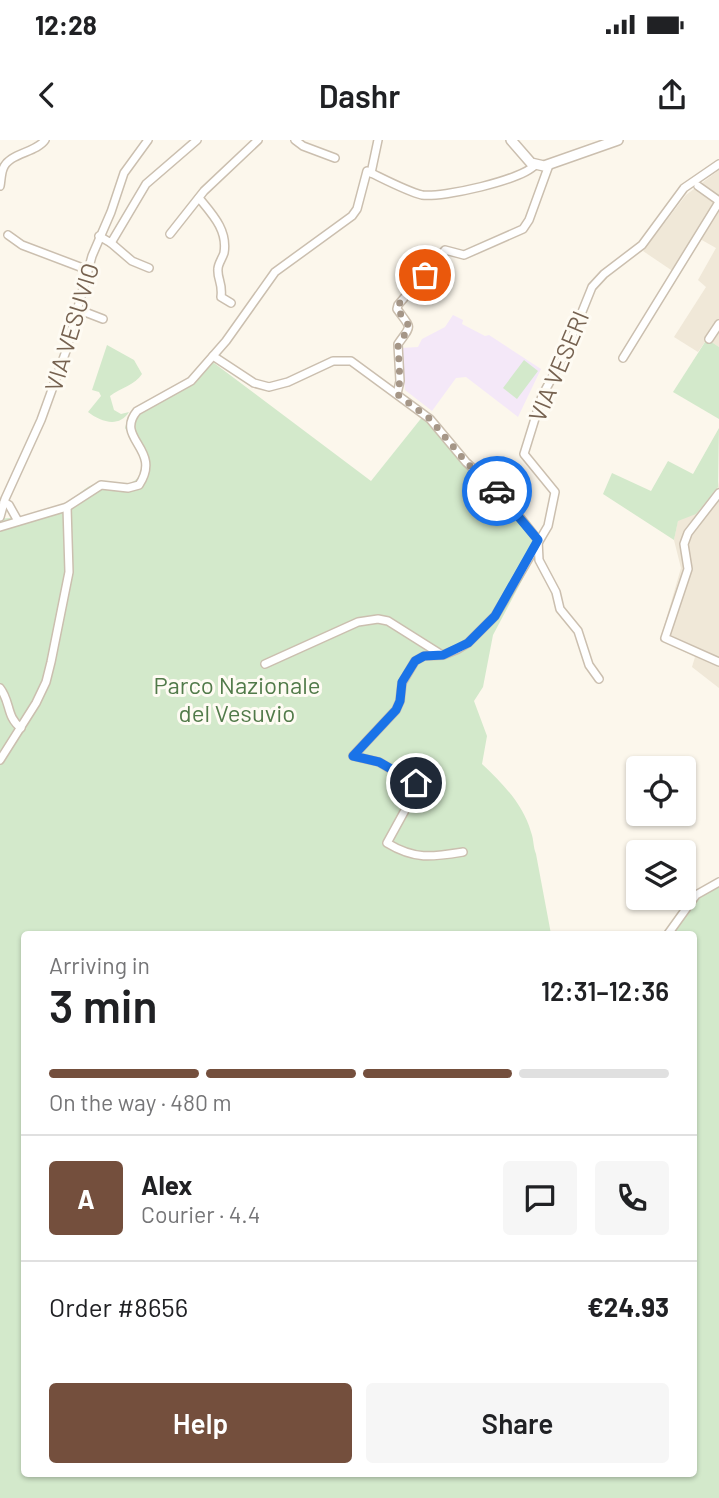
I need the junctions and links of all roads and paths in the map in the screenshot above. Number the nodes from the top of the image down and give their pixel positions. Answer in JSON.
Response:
{"nodes":[{"id":1,"x":45,"y":140,"type":"edge"},
{"id":2,"x":148,"y":140,"type":"edge"},
{"id":3,"x":197,"y":140,"type":"edge"},
{"id":4,"x":258,"y":140,"type":"edge"},
{"id":5,"x":295,"y":140,"type":"edge"},
{"id":6,"x":378,"y":140,"type":"edge"},
{"id":7,"x":511,"y":140,"type":"edge"},
{"id":8,"x":618,"y":140,"type":"edge"},
{"id":9,"x":335,"y":158,"type":"dead end"},
{"id":10,"x":719,"y":164,"type":"edge"},
{"id":11,"x":535,"y":165,"type":"junction"},
{"id":12,"x":549,"y":165,"type":"junction"},
{"id":13,"x":369,"y":172,"type":"junction"},
{"id":14,"x":0,"y":186,"type":"edge"},
{"id":15,"x":698,"y":186,"type":"dead end"},
{"id":16,"x":199,"y":198,"type":"junction"},
{"id":17,"x":719,"y":201,"type":"edge"},
{"id":18,"x":170,"y":234,"type":"dead end"},
{"id":19,"x":8,"y":235,"type":"dead end"},
{"id":20,"x":99,"y":236,"type":"junction"},
{"id":21,"x":111,"y":243,"type":"junction"},
{"id":22,"x":149,"y":268,"type":"dead end"},
{"id":23,"x":88,"y":270,"type":"junction"},
{"id":24,"x":231,"y":303,"type":"dead end"},
{"id":25,"x":77,"y":309,"type":"junction"},
{"id":26,"x":103,"y":319,"type":"dead end"},
{"id":27,"x":719,"y":324,"type":"edge"},
{"id":28,"x":709,"y":339,"type":"dead end"},
{"id":29,"x":213,"y":356,"type":"junction"},
{"id":30,"x":623,"y":358,"type":"dead end"},
{"id":31,"x":397,"y":394,"type":"junction"},
{"id":32,"x":719,"y":493,"type":"edge"},
{"id":33,"x":4,"y":502,"type":"junction"},
{"id":34,"x":67,"y":507,"type":"junction"},
{"id":35,"x":0,"y":517,"type":"edge"},
{"id":36,"x":18,"y":521,"type":"junction"},
{"id":37,"x":0,"y":527,"type":"edge"},
{"id":38,"x":538,"y":540,"type":"junction"},
{"id":39,"x":443,"y":655,"type":"junction"},
{"id":40,"x":719,"y":662,"type":"edge"},
{"id":41,"x":265,"y":664,"type":"dead end"},
{"id":42,"x":599,"y":679,"type":"dead end"},
{"id":43,"x":0,"y":688,"type":"edge"},
{"id":44,"x":20,"y":728,"type":"junction"},
{"id":45,"x":0,"y":760,"type":"edge"},
{"id":46,"x":463,"y":852,"type":"dead end"},
{"id":47,"x":719,"y":882,"type":"edge"},
{"id":48,"x":670,"y":931,"type":"edge"}],
"edges":[{"from":1,"to":14,"type":"street"},
{"from":2,"to":20,"type":"street","name":"VIA VESUVIO"},
{"from":3,"to":21,"type":"street"},
{"from":4,"to":16,"type":"street"},
{"from":5,"to":9,"type":"street"},
{"from":6,"to":13,"type":"street"},
{"from":7,"to":11,"type":"street"},
{"from":8,"to":12,"type":"street"},
{"from":10,"to":38,"type":"street","name":"VIA VESERI"},
{"from":11,"to":12,"type":"street"},
{"from":11,"to":13,"type":"street"},
{"from":12,"to":31,"type":"street"},
{"from":13,"to":29,"type":"street"},
{"from":15,"to":17,"type":"street"},
{"from":16,"to":18,"type":"street"},
{"from":16,"to":24,"type":"street"},
{"from":17,"to":30,"type":"street"},
{"from":19,"to":23,"type":"street"},
{"from":20,"to":21,"type":"street"},
{"from":20,"to":23,"type":"street","name":"VIA VESUVIO"},
{"from":21,"to":22,"type":"street"},
{"from":23,"to":25,"type":"street","name":"VIA VESUVIO"},
{"from":25,"to":26,"type":"street"},
{"from":25,"to":33,"type":"street","name":"VIA VESUVIO"},
{"from":27,"to":28,"type":"street"},
{"from":29,"to":31,"type":"street"},
{"from":29,"to":34,"type":"street"},
{"from":31,"to":38,"type":"street"},
{"from":32,"to":40,"type":"street"},
{"from":33,"to":35,"type":"street","name":"VIA VESUVIO"},
{"from":33,"to":36,"type":"street"},
{"from":34,"to":36,"type":"street"},
{"from":34,"to":44,"type":"street"},
{"from":36,"to":37,"type":"street"},
{"from":38,"to":39,"type":"street","name":"VIA VESERI"},
{"from":38,"to":42,"type":"street"},
{"from":39,"to":41,"type":"street"},
{"from":39,"to":46,"type":"street","name":"VIA VESERI"},
{"from":43,"to":44,"type":"street"},
{"from":44,"to":45,"type":"street"},
{"from":47,"to":48,"type":"street"}]}
